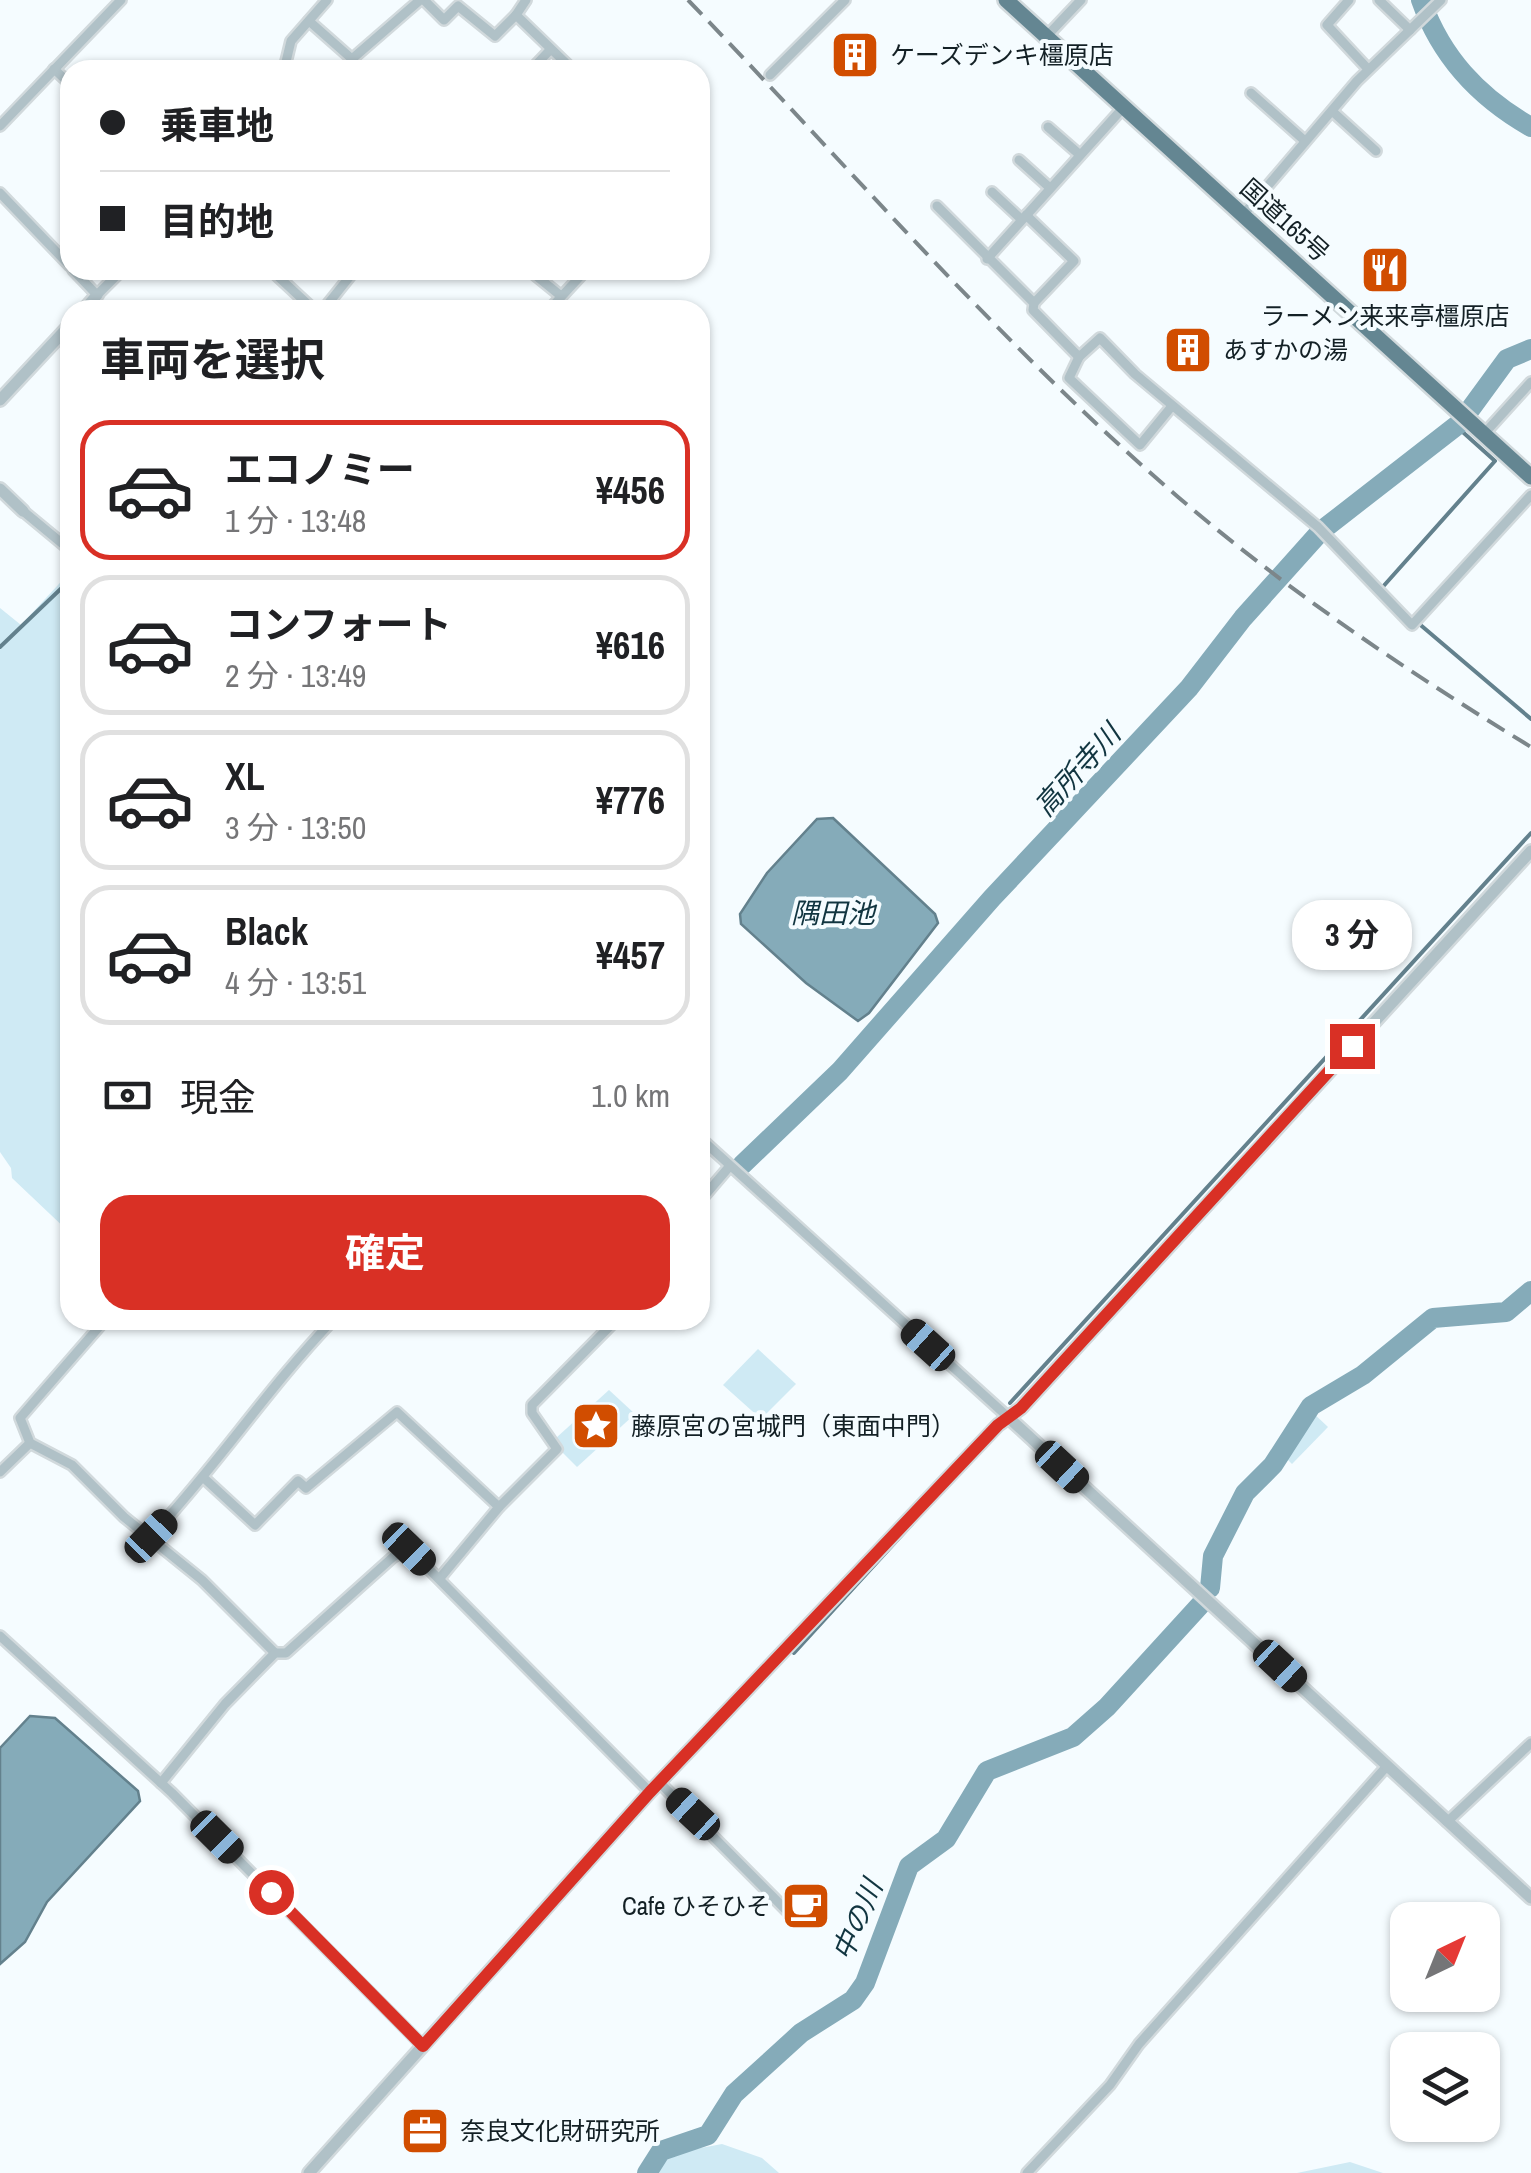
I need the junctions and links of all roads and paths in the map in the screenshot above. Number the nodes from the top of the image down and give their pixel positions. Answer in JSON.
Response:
{"nodes":[{"id":1,"x":121,"y":0,"type":"edge"},
{"id":2,"x":327,"y":0,"type":"edge"},
{"id":3,"x":422,"y":0,"type":"edge"},
{"id":4,"x":526,"y":0,"type":"edge"},
{"id":5,"x":845,"y":0,"type":"edge"},
{"id":6,"x":1006,"y":0,"type":"edge"},
{"id":7,"x":1081,"y":0,"type":"edge"},
{"id":8,"x":1348,"y":0,"type":"edge"},
{"id":9,"x":1380,"y":0,"type":"edge"},
{"id":10,"x":1438,"y":2,"type":"edge"},
{"id":11,"x":516,"y":15,"type":"junction"},
{"id":12,"x":309,"y":21,"type":"junction"},
{"id":13,"x":1410,"y":30,"type":"junction"},
{"id":14,"x":1046,"y":37,"type":"junction"},
{"id":15,"x":550,"y":50,"type":"junction"},
{"id":16,"x":63,"y":60,"type":"edge"},
{"id":17,"x":286,"y":60,"type":"edge"},
{"id":18,"x":540,"y":60,"type":"edge"},
{"id":19,"x":562,"y":60,"type":"edge"},
{"id":20,"x":60,"y":63,"type":"edge"},
{"id":21,"x":54,"y":69,"type":"junction"},
{"id":22,"x":1368,"y":69,"type":"junction"},
{"id":23,"x":60,"y":75,"type":"edge"},
{"id":24,"x":770,"y":75,"type":"dead end"},
{"id":25,"x":1251,"y":93,"type":"dead end"},
{"id":26,"x":1122,"y":109,"type":"junction"},
{"id":27,"x":1332,"y":111,"type":"junction"},
{"id":28,"x":0,"y":126,"type":"edge"},
{"id":29,"x":1048,"y":127,"type":"dead end"},
{"id":30,"x":1305,"y":142,"type":"junction"},
{"id":31,"x":1376,"y":151,"type":"dead end"},
{"id":32,"x":1080,"y":155,"type":"junction"},
{"id":33,"x":1020,"y":160,"type":"dead end"},
{"id":34,"x":1050,"y":188,"type":"junction"},
{"id":35,"x":992,"y":192,"type":"dead end"},
{"id":36,"x":0,"y":194,"type":"edge"},
{"id":37,"x":937,"y":206,"type":"dead end"},
{"id":38,"x":1243,"y":215,"type":"junction"},
{"id":39,"x":1024,"y":217,"type":"junction"},
{"id":40,"x":60,"y":256,"type":"edge"},
{"id":41,"x":987,"y":259,"type":"junction"},
{"id":42,"x":83,"y":280,"type":"edge"},
{"id":43,"x":112,"y":280,"type":"edge"},
{"id":44,"x":284,"y":280,"type":"edge"},
{"id":45,"x":347,"y":280,"type":"edge"},
{"id":46,"x":541,"y":280,"type":"edge"},
{"id":47,"x":576,"y":280,"type":"edge"},
{"id":48,"x":97,"y":295,"type":"junction"},
{"id":49,"x":561,"y":296,"type":"junction"},
{"id":50,"x":93,"y":300,"type":"edge"},
{"id":51,"x":309,"y":300,"type":"edge"},
{"id":52,"x":330,"y":300,"type":"edge"},
{"id":53,"x":558,"y":300,"type":"edge"},
{"id":54,"x":1034,"y":303,"type":"junction"},
{"id":55,"x":60,"y":336,"type":"edge"},
{"id":56,"x":1079,"y":357,"type":"junction"},
{"id":57,"x":1531,"y":382,"type":"edge"},
{"id":58,"x":0,"y":400,"type":"edge"},
{"id":59,"x":1172,"y":406,"type":"junction"},
{"id":60,"x":1483,"y":435,"type":"junction"},
{"id":61,"x":1531,"y":477,"type":"edge"},
{"id":62,"x":0,"y":489,"type":"edge"},
{"id":63,"x":1531,"y":495,"type":"edge"},
{"id":64,"x":23,"y":511,"type":"joint"},
{"id":65,"x":60,"y":542,"type":"edge"},
{"id":66,"x":1531,"y":852,"type":"edge"},
{"id":67,"x":710,"y":1148,"type":"edge"},
{"id":68,"x":729,"y":1167,"type":"junction"},
{"id":69,"x":710,"y":1189,"type":"edge"},
{"id":70,"x":96,"y":1330,"type":"edge"},
{"id":71,"x":324,"y":1330,"type":"edge"},
{"id":72,"x":606,"y":1330,"type":"edge"},
{"id":73,"x":1008,"y":1418,"type":"junction"},
{"id":74,"x":30,"y":1442,"type":"junction"},
{"id":75,"x":0,"y":1472,"type":"edge"},
{"id":76,"x":205,"y":1479,"type":"junction"},
{"id":77,"x":499,"y":1507,"type":"junction"},
{"id":78,"x":151,"y":1536,"type":"junction"},
{"id":79,"x":440,"y":1578,"type":"junction"},
{"id":80,"x":0,"y":1636,"type":"edge"},
{"id":81,"x":275,"y":1652,"type":"junction"},
{"id":82,"x":1531,"y":1743,"type":"edge"},
{"id":83,"x":1387,"y":1766,"type":"junction"},
{"id":84,"x":161,"y":1783,"type":"junction"},
{"id":85,"x":655,"y":1788,"type":"junction"},
{"id":86,"x":1447,"y":1822,"type":"junction"},
{"id":87,"x":1531,"y":1898,"type":"edge"},
{"id":88,"x":788,"y":1912,"type":"dead end"},
{"id":89,"x":423,"y":2046,"type":"junction"},
{"id":90,"x":309,"y":2173,"type":"edge"},
{"id":91,"x":1027,"y":2173,"type":"edge"}],
"edges":[{"from":1,"to":16,"type":"street"},
{"from":2,"to":12,"type":"street"},
{"from":3,"to":11,"type":"street"},
{"from":3,"to":12,"type":"street"},
{"from":4,"to":11,"type":"street"},
{"from":5,"to":24,"type":"street"},
{"from":6,"to":14,"type":"highway","name":"国道165号"},
{"from":7,"to":14,"type":"street"},
{"from":8,"to":22,"type":"street"},
{"from":9,"to":13,"type":"street"},
{"from":10,"to":13,"type":"street"},
{"from":11,"to":15,"type":"street"},
{"from":12,"to":17,"type":"street"},
{"from":13,"to":22,"type":"street"},
{"from":14,"to":26,"type":"highway","name":"国道165号"},
{"from":15,"to":18,"type":"street"},
{"from":15,"to":19,"type":"street"},
{"from":20,"to":21,"type":"street"},
{"from":21,"to":23,"type":"street"},
{"from":21,"to":28,"type":"street"},
{"from":22,"to":27,"type":"street"},
{"from":25,"to":30,"type":"street"},
{"from":26,"to":32,"type":"street"},
{"from":26,"to":38,"type":"highway","name":"国道165号"},
{"from":27,"to":30,"type":"street"},
{"from":27,"to":31,"type":"street"},
{"from":29,"to":32,"type":"street"},
{"from":30,"to":38,"type":"street"},
{"from":32,"to":34,"type":"street"},
{"from":33,"to":34,"type":"street"},
{"from":34,"to":39,"type":"street"},
{"from":35,"to":39,"type":"street"},
{"from":36,"to":40,"type":"street"},
{"from":37,"to":41,"type":"street"},
{"from":38,"to":60,"type":"highway","name":"国道165号"},
{"from":39,"to":41,"type":"street"},
{"from":39,"to":54,"type":"street"},
{"from":41,"to":54,"type":"street"},
{"from":42,"to":48,"type":"street"},
{"from":43,"to":48,"type":"street"},
{"from":44,"to":51,"type":"street"},
{"from":45,"to":52,"type":"street"},
{"from":46,"to":49,"type":"street"},
{"from":47,"to":49,"type":"street"},
{"from":48,"to":50,"type":"street"},
{"from":49,"to":53,"type":"street"},
{"from":54,"to":56,"type":"street"},
{"from":55,"to":58,"type":"street"},
{"from":56,"to":59,"type":"street"},
{"from":56,"to":59,"type":"street"},
{"from":57,"to":60,"type":"street"},
{"from":59,"to":63,"type":"street"},
{"from":60,"to":61,"type":"highway","name":"国道165号"},
{"from":62,"to":64,"type":"street"},
{"from":64,"to":65,"type":"street"},
{"from":66,"to":73,"type":"street"},
{"from":67,"to":68,"type":"street"},
{"from":68,"to":69,"type":"street"},
{"from":68,"to":73,"type":"street"},
{"from":70,"to":74,"type":"street"},
{"from":71,"to":76,"type":"street"},
{"from":72,"to":77,"type":"street"},
{"from":73,"to":83,"type":"street"},
{"from":73,"to":85,"type":"street"},
{"from":74,"to":75,"type":"street"},
{"from":74,"to":78,"type":"street"},
{"from":76,"to":77,"type":"street"},
{"from":76,"to":78,"type":"street"},
{"from":77,"to":79,"type":"street"},
{"from":78,"to":81,"type":"street"},
{"from":79,"to":81,"type":"street"},
{"from":79,"to":85,"type":"street"},
{"from":80,"to":84,"type":"street"},
{"from":81,"to":84,"type":"street"},
{"from":82,"to":86,"type":"street"},
{"from":83,"to":86,"type":"street"},
{"from":83,"to":91,"type":"street"},
{"from":84,"to":89,"type":"street"},
{"from":85,"to":88,"type":"street"},
{"from":85,"to":89,"type":"street"},
{"from":86,"to":87,"type":"street"},
{"from":89,"to":90,"type":"street"}]}
